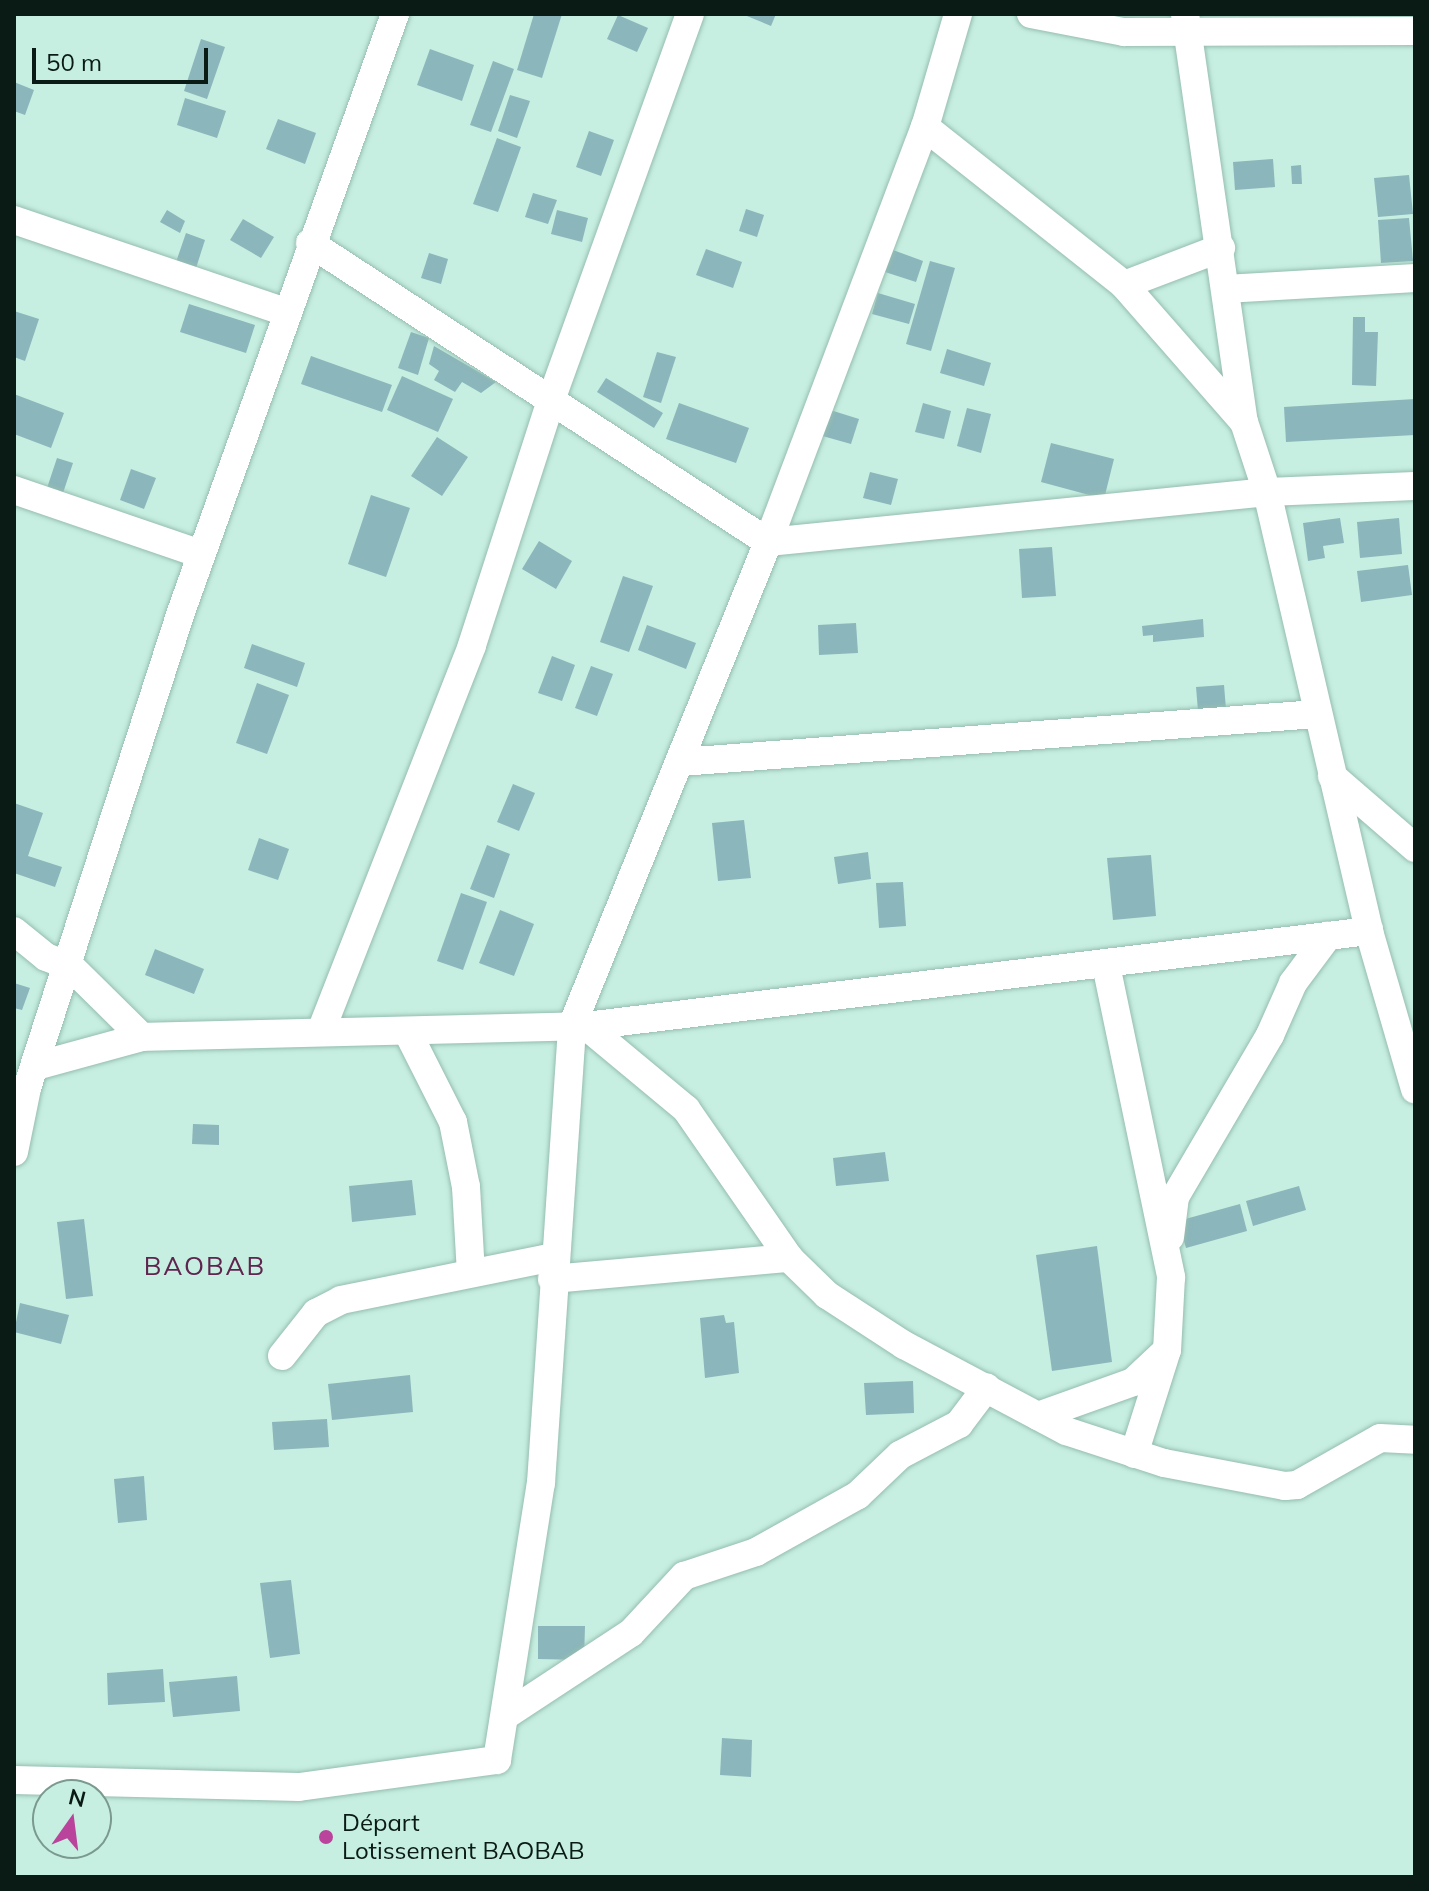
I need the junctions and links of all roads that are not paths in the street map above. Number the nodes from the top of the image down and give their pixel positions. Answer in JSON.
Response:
{"nodes":[{"id":1,"x":395,"y":14,"type":"edge"},
{"id":2,"x":690,"y":14,"type":"edge"},
{"id":3,"x":958,"y":14,"type":"edge"},
{"id":4,"x":1031,"y":14,"type":"edge"},
{"id":5,"x":1187,"y":22,"type":"edge"},
{"id":6,"x":1415,"y":31,"type":"edge"},
{"id":7,"x":925,"y":127,"type":"junction"},
{"id":8,"x":14,"y":220,"type":"edge"},
{"id":9,"x":310,"y":243,"type":"junction"},
{"id":10,"x":1221,"y":248,"type":"junction"},
{"id":11,"x":1415,"y":278,"type":"edge"},
{"id":12,"x":1124,"y":285,"type":"junction"},
{"id":13,"x":1226,"y":289,"type":"junction"},
{"id":14,"x":288,"y":313,"type":"junction"},
{"id":15,"x":551,"y":400,"type":"junction"},
{"id":16,"x":1244,"y":422,"type":"junction"},
{"id":17,"x":1415,"y":486,"type":"edge"},
{"id":18,"x":14,"y":490,"type":"edge"},
{"id":19,"x":1267,"y":492,"type":"junction"},
{"id":20,"x":768,"y":542,"type":"junction"},
{"id":21,"x":201,"y":554,"type":"junction"},
{"id":22,"x":1316,"y":714,"type":"junction"},
{"id":23,"x":681,"y":762,"type":"junction"},
{"id":24,"x":1332,"y":776,"type":"junction"},
{"id":25,"x":1415,"y":848,"type":"edge"},
{"id":26,"x":14,"y":931,"type":"edge"},
{"id":27,"x":1369,"y":931,"type":"junction"},
{"id":28,"x":1328,"y":936,"type":"junction"},
{"id":29,"x":1106,"y":965,"type":"junction"},
{"id":30,"x":70,"y":966,"type":"junction"},
{"id":31,"x":579,"y":1026,"type":"junction"},
{"id":32,"x":321,"y":1031,"type":"junction"},
{"id":33,"x":407,"y":1031,"type":"junction"},
{"id":34,"x":142,"y":1037,"type":"junction"},
{"id":35,"x":26,"y":1080,"type":"edge"},
{"id":36,"x":1415,"y":1089,"type":"edge"},
{"id":37,"x":14,"y":1152,"type":"edge"},
{"id":38,"x":789,"y":1258,"type":"junction"},
{"id":39,"x":1168,"y":1260,"type":"junction"},
{"id":40,"x":553,"y":1268,"type":"junction"},
{"id":41,"x":471,"y":1273,"type":"junction"},
{"id":42,"x":1167,"y":1350,"type":"junction"},
{"id":43,"x":282,"y":1356,"type":"dead end"},
{"id":44,"x":987,"y":1387,"type":"junction"},
{"id":45,"x":1038,"y":1416,"type":"junction"},
{"id":46,"x":1415,"y":1440,"type":"edge"},
{"id":47,"x":1134,"y":1454,"type":"junction"},
{"id":48,"x":506,"y":1715,"type":"junction"},
{"id":49,"x":14,"y":1780,"type":"edge"}],
"edges":[{"from":1,"to":9,"type":"street"},
{"from":2,"to":15,"type":"street"},
{"from":3,"to":7,"type":"street"},
{"from":4,"to":5,"type":"street"},
{"from":5,"to":6,"type":"street"},
{"from":5,"to":10,"type":"street"},
{"from":7,"to":12,"type":"street"},
{"from":7,"to":20,"type":"street"},
{"from":8,"to":14,"type":"street"},
{"from":9,"to":14,"type":"street"},
{"from":9,"to":15,"type":"street"},
{"from":10,"to":12,"type":"street"},
{"from":10,"to":13,"type":"street"},
{"from":11,"to":13,"type":"street"},
{"from":12,"to":16,"type":"street"},
{"from":13,"to":16,"type":"street"},
{"from":14,"to":21,"type":"street"},
{"from":15,"to":20,"type":"street"},
{"from":15,"to":32,"type":"street"},
{"from":16,"to":19,"type":"street"},
{"from":17,"to":19,"type":"street"},
{"from":18,"to":21,"type":"street"},
{"from":19,"to":20,"type":"street"},
{"from":19,"to":22,"type":"street"},
{"from":20,"to":23,"type":"street"},
{"from":21,"to":30,"type":"street"},
{"from":22,"to":23,"type":"street"},
{"from":22,"to":24,"type":"street"},
{"from":23,"to":31,"type":"street"},
{"from":24,"to":25,"type":"street"},
{"from":24,"to":27,"type":"street"},
{"from":26,"to":30,"type":"street"},
{"from":27,"to":28,"type":"street"},
{"from":27,"to":36,"type":"street"},
{"from":28,"to":29,"type":"street"},
{"from":28,"to":39,"type":"street"},
{"from":29,"to":31,"type":"street"},
{"from":29,"to":39,"type":"street"},
{"from":30,"to":34,"type":"street"},
{"from":30,"to":35,"type":"street"},
{"from":31,"to":33,"type":"street"},
{"from":31,"to":38,"type":"street"},
{"from":31,"to":40,"type":"street"},
{"from":32,"to":33,"type":"street"},
{"from":32,"to":34,"type":"street"},
{"from":33,"to":41,"type":"street"},
{"from":34,"to":35,"type":"street"},
{"from":35,"to":37,"type":"street"},
{"from":38,"to":40,"type":"street"},
{"from":38,"to":44,"type":"street"},
{"from":39,"to":42,"type":"street"},
{"from":40,"to":41,"type":"street"},
{"from":40,"to":48,"type":"street"},
{"from":41,"to":43,"type":"street"},
{"from":42,"to":45,"type":"street"},
{"from":42,"to":47,"type":"street"},
{"from":44,"to":45,"type":"street"},
{"from":44,"to":48,"type":"street"},
{"from":45,"to":47,"type":"street"},
{"from":46,"to":47,"type":"street"},
{"from":48,"to":49,"type":"street"}]}
